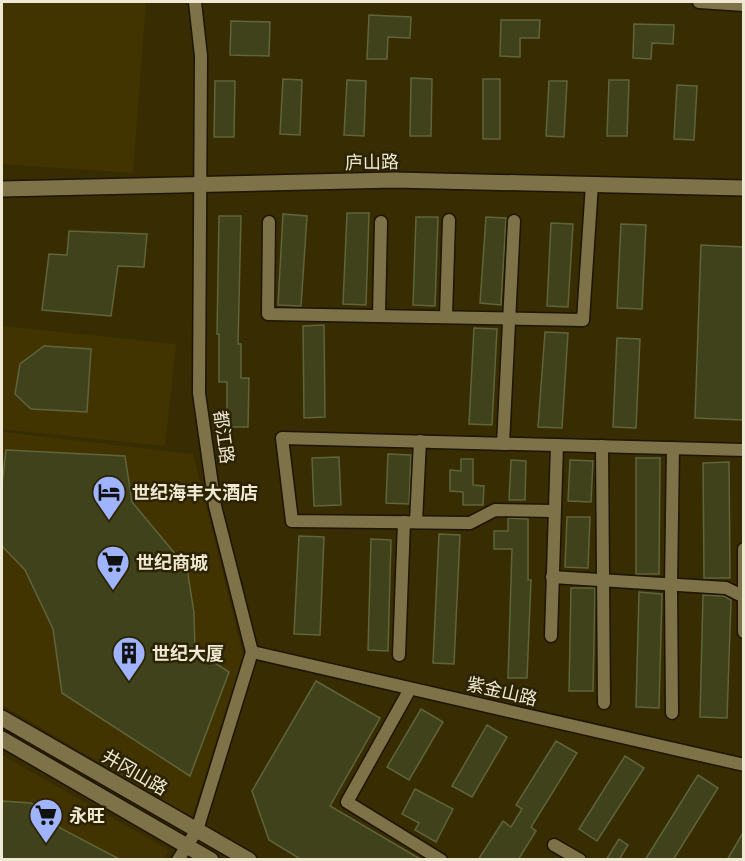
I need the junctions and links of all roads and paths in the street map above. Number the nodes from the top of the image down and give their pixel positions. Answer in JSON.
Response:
{"nodes":[{"id":1,"x":195,"y":2,"type":"edge"},
{"id":2,"x":699,"y":2,"type":"edge"},
{"id":3,"x":744,"y":5,"type":"edge"},
{"id":4,"x":592,"y":184,"type":"junction"},
{"id":5,"x":199,"y":185,"type":"junction"},
{"id":6,"x":744,"y":188,"type":"edge"},
{"id":7,"x":2,"y":189,"type":"edge"},
{"id":8,"x":450,"y":220,"type":"dead end"},
{"id":9,"x":514,"y":221,"type":"dead end"},
{"id":10,"x":269,"y":222,"type":"dead end"},
{"id":11,"x":381,"y":222,"type":"dead end"},
{"id":12,"x":379,"y":316,"type":"junction"},
{"id":13,"x":446,"y":316,"type":"junction"},
{"id":14,"x":508,"y":317,"type":"junction"},
{"id":15,"x":420,"y":441,"type":"junction"},
{"id":16,"x":503,"y":444,"type":"junction"},
{"id":17,"x":557,"y":445,"type":"junction"},
{"id":18,"x":602,"y":446,"type":"junction"},
{"id":19,"x":673,"y":448,"type":"junction"},
{"id":20,"x":744,"y":450,"type":"edge"},
{"id":21,"x":554,"y":511,"type":"junction"},
{"id":22,"x":410,"y":522,"type":"junction"},
{"id":23,"x":744,"y":549,"type":"edge"},
{"id":24,"x":552,"y":577,"type":"junction"},
{"id":25,"x":602,"y":580,"type":"junction"},
{"id":26,"x":670,"y":585,"type":"junction"},
{"id":27,"x":743,"y":597,"type":"edge"},
{"id":28,"x":744,"y":632,"type":"edge"},
{"id":29,"x":551,"y":636,"type":"dead end"},
{"id":30,"x":252,"y":652,"type":"junction"},
{"id":31,"x":399,"y":655,"type":"dead end"},
{"id":32,"x":410,"y":689,"type":"junction"},
{"id":33,"x":604,"y":703,"type":"dead end"},
{"id":34,"x":672,"y":713,"type":"dead end"},
{"id":35,"x":2,"y":718,"type":"edge"},
{"id":36,"x":2,"y":740,"type":"edge"},
{"id":37,"x":744,"y":765,"type":"edge"},
{"id":38,"x":197,"y":830,"type":"junction"},
{"id":39,"x":554,"y":844,"type":"dead end"},
{"id":40,"x":185,"y":845,"type":"junction"},
{"id":41,"x":178,"y":860,"type":"edge"},
{"id":42,"x":211,"y":860,"type":"edge"},
{"id":43,"x":249,"y":860,"type":"edge"},
{"id":44,"x":441,"y":860,"type":"edge"},
{"id":45,"x":579,"y":860,"type":"edge"}],
"edges":[{"from":1,"to":5,"type":"street","name":"都江路"},
{"from":2,"to":3,"type":"street"},
{"from":4,"to":5,"type":"street","name":"庐山路"},
{"from":4,"to":6,"type":"street","name":"庐山路"},
{"from":4,"to":14,"type":"street"},
{"from":5,"to":7,"type":"street","name":"庐山路"},
{"from":5,"to":30,"type":"street","name":"都江路"},
{"from":8,"to":13,"type":"street"},
{"from":9,"to":14,"type":"street"},
{"from":10,"to":12,"type":"street"},
{"from":11,"to":12,"type":"street"},
{"from":12,"to":13,"type":"street"},
{"from":13,"to":14,"type":"street"},
{"from":14,"to":16,"type":"street"},
{"from":15,"to":16,"type":"street"},
{"from":15,"to":22,"type":"street"},
{"from":15,"to":22,"type":"street"},
{"from":16,"to":17,"type":"street"},
{"from":17,"to":18,"type":"street"},
{"from":17,"to":21,"type":"street"},
{"from":18,"to":19,"type":"street"},
{"from":18,"to":25,"type":"street"},
{"from":19,"to":20,"type":"street"},
{"from":19,"to":26,"type":"street"},
{"from":21,"to":22,"type":"street"},
{"from":21,"to":24,"type":"street"},
{"from":22,"to":31,"type":"street"},
{"from":23,"to":27,"type":"street"},
{"from":24,"to":25,"type":"street"},
{"from":24,"to":29,"type":"street"},
{"from":25,"to":26,"type":"street"},
{"from":25,"to":33,"type":"street"},
{"from":26,"to":27,"type":"street"},
{"from":26,"to":34,"type":"street"},
{"from":27,"to":28,"type":"street"},
{"from":30,"to":32,"type":"street","name":"紫金山路"},
{"from":30,"to":38,"type":"street"},
{"from":32,"to":37,"type":"street","name":"紫金山路"},
{"from":32,"to":44,"type":"street"},
{"from":35,"to":38,"type":"street","name":"井冈山路"},
{"from":36,"to":40,"type":"street"},
{"from":38,"to":40,"type":"street"},
{"from":38,"to":43,"type":"street","name":"井冈山路"},
{"from":39,"to":45,"type":"street"},
{"from":40,"to":41,"type":"street"},
{"from":40,"to":42,"type":"street"}]}
